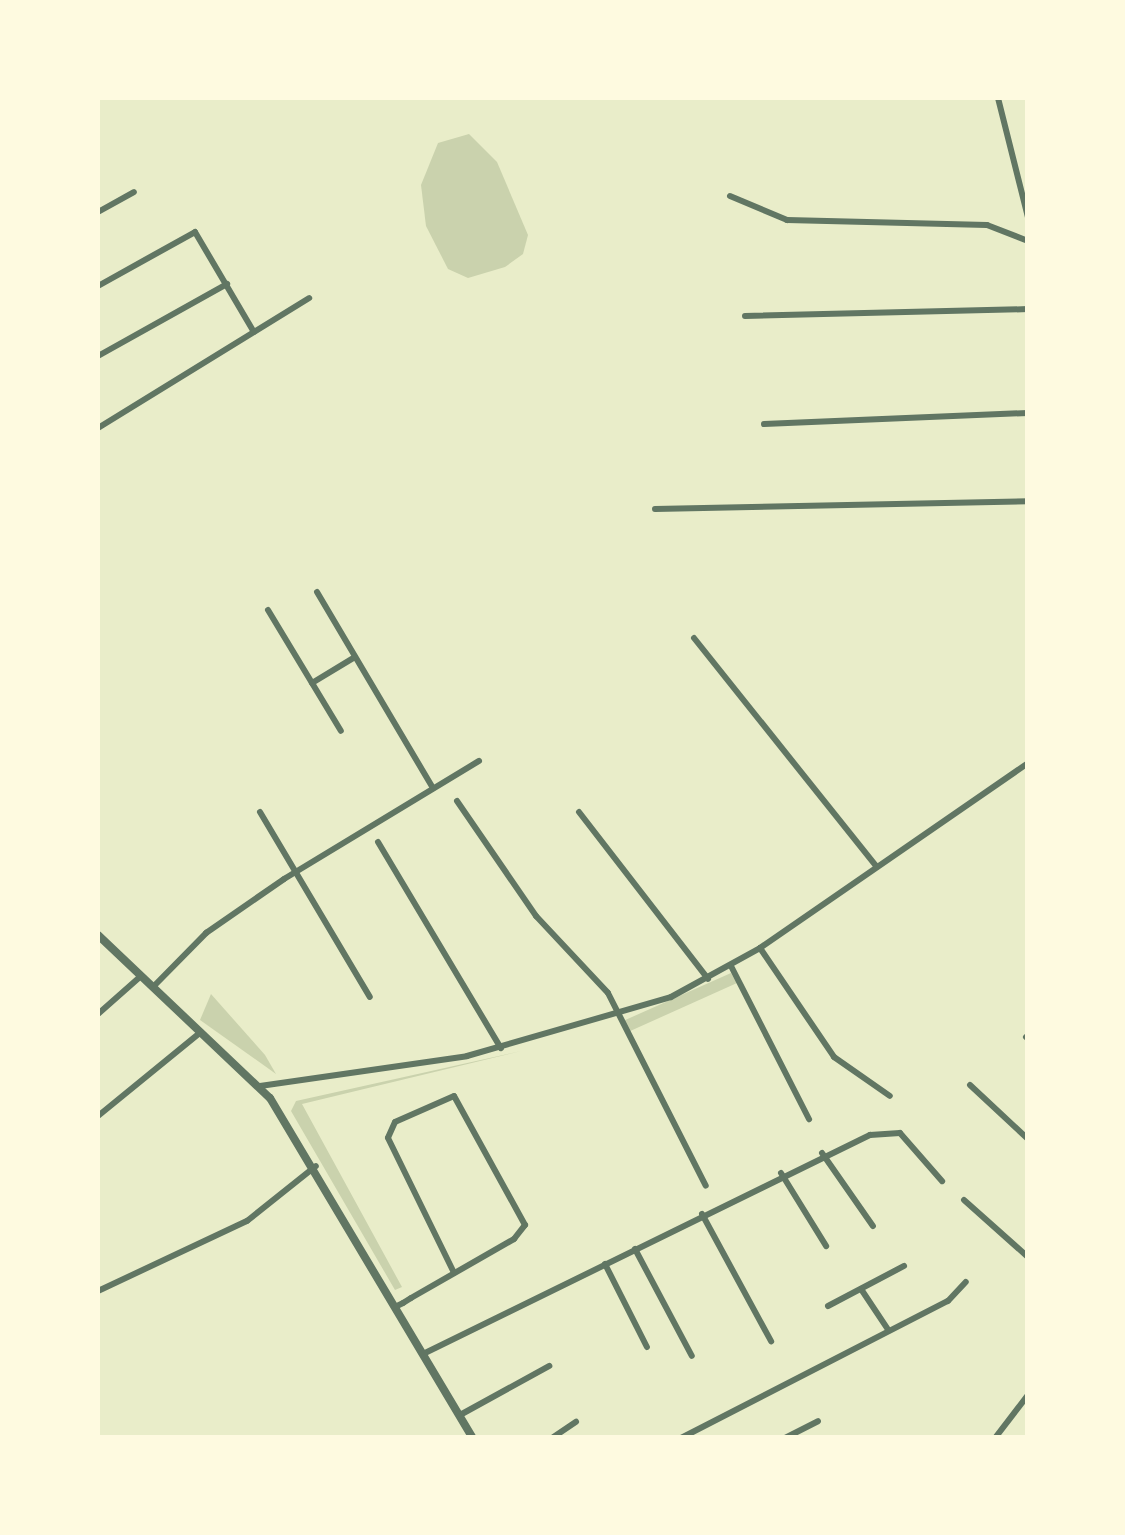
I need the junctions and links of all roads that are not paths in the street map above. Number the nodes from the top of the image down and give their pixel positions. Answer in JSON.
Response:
{"nodes":[{"id":1,"x":998,"y":98,"type":"edge"},
{"id":2,"x":134,"y":192,"type":"dead end"},
{"id":3,"x":730,"y":196,"type":"dead end"},
{"id":4,"x":98,"y":212,"type":"edge"},
{"id":5,"x":1028,"y":217,"type":"edge"},
{"id":6,"x":1028,"y":241,"type":"edge"},
{"id":7,"x":227,"y":284,"type":"junction"},
{"id":8,"x":98,"y":286,"type":"edge"},
{"id":9,"x":310,"y":298,"type":"dead end"},
{"id":10,"x":1028,"y":310,"type":"edge"},
{"id":11,"x":745,"y":316,"type":"dead end"},
{"id":12,"x":255,"y":333,"type":"junction"},
{"id":13,"x":98,"y":356,"type":"edge"},
{"id":14,"x":1028,"y":413,"type":"edge"},
{"id":15,"x":764,"y":424,"type":"dead end"},
{"id":16,"x":98,"y":428,"type":"edge"},
{"id":17,"x":1028,"y":502,"type":"edge"},
{"id":18,"x":655,"y":509,"type":"dead end"},
{"id":19,"x":317,"y":592,"type":"dead end"},
{"id":20,"x":268,"y":610,"type":"dead end"},
{"id":21,"x":694,"y":638,"type":"dead end"},
{"id":22,"x":355,"y":657,"type":"junction"},
{"id":23,"x":312,"y":683,"type":"junction"},
{"id":24,"x":340,"y":731,"type":"dead end"},
{"id":25,"x":478,"y":762,"type":"dead end"},
{"id":26,"x":1028,"y":763,"type":"edge"},
{"id":27,"x":434,"y":788,"type":"junction"},
{"id":28,"x":457,"y":801,"type":"dead end"},
{"id":29,"x":260,"y":812,"type":"dead end"},
{"id":30,"x":579,"y":812,"type":"dead end"},
{"id":31,"x":378,"y":842,"type":"dead end"},
{"id":32,"x":877,"y":867,"type":"junction"},
{"id":33,"x":294,"y":873,"type":"junction"},
{"id":34,"x":98,"y":935,"type":"edge"},
{"id":35,"x":760,"y":948,"type":"junction"},
{"id":36,"x":732,"y":966,"type":"junction"},
{"id":37,"x":141,"y":976,"type":"junction"},
{"id":38,"x":708,"y":979,"type":"junction"},
{"id":39,"x":153,"y":987,"type":"junction"},
{"id":40,"x":370,"y":997,"type":"dead end"},
{"id":41,"x":98,"y":1014,"type":"edge"},
{"id":42,"x":618,"y":1016,"type":"junction"},
{"id":43,"x":202,"y":1031,"type":"junction"},
{"id":44,"x":501,"y":1048,"type":"junction"},
{"id":45,"x":970,"y":1085,"type":"dead end"},
{"id":46,"x":260,"y":1086,"type":"junction"},
{"id":47,"x":890,"y":1096,"type":"dead end"},
{"id":48,"x":98,"y":1116,"type":"edge"},
{"id":49,"x":810,"y":1118,"type":"dead end"},
{"id":50,"x":1028,"y":1139,"type":"edge"},
{"id":51,"x":822,"y":1153,"type":"junction"},
{"id":52,"x":316,"y":1166,"type":"junction"},
{"id":53,"x":781,"y":1172,"type":"junction"},
{"id":54,"x":942,"y":1180,"type":"dead end"},
{"id":55,"x":706,"y":1186,"type":"dead end"},
{"id":56,"x":964,"y":1200,"type":"dead end"},
{"id":57,"x":702,"y":1214,"type":"junction"},
{"id":58,"x":873,"y":1226,"type":"dead end"},
{"id":59,"x":826,"y":1246,"type":"dead end"},
{"id":60,"x":635,"y":1249,"type":"junction"},
{"id":61,"x":1028,"y":1257,"type":"edge"},
{"id":62,"x":604,"y":1264,"type":"junction"},
{"id":63,"x":904,"y":1266,"type":"dead end"},
{"id":64,"x":454,"y":1273,"type":"junction"},
{"id":65,"x":966,"y":1282,"type":"dead end"},
{"id":66,"x":862,"y":1289,"type":"junction"},
{"id":67,"x":98,"y":1291,"type":"edge"},
{"id":68,"x":397,"y":1306,"type":"junction"},
{"id":69,"x":828,"y":1306,"type":"dead end"},
{"id":70,"x":888,"y":1331,"type":"junction"},
{"id":71,"x":771,"y":1342,"type":"dead end"},
{"id":72,"x":647,"y":1347,"type":"dead end"},
{"id":73,"x":424,"y":1354,"type":"junction"},
{"id":74,"x":692,"y":1356,"type":"dead end"},
{"id":75,"x":549,"y":1366,"type":"dead end"},
{"id":76,"x":1028,"y":1395,"type":"edge"},
{"id":77,"x":460,"y":1415,"type":"junction"},
{"id":78,"x":818,"y":1421,"type":"dead end"},
{"id":79,"x":576,"y":1422,"type":"dead end"},
{"id":80,"x":473,"y":1438,"type":"edge"},
{"id":81,"x":552,"y":1438,"type":"edge"},
{"id":82,"x":681,"y":1438,"type":"edge"},
{"id":83,"x":785,"y":1438,"type":"edge"},
{"id":84,"x":995,"y":1438,"type":"edge"}],
"edges":[{"from":1,"to":5,"type":"street"},
{"from":2,"to":4,"type":"street"},
{"from":3,"to":6,"type":"street"},
{"from":7,"to":8,"type":"street"},
{"from":7,"to":12,"type":"street"},
{"from":7,"to":13,"type":"street"},
{"from":9,"to":12,"type":"street"},
{"from":10,"to":11,"type":"street"},
{"from":12,"to":16,"type":"street"},
{"from":14,"to":15,"type":"street"},
{"from":17,"to":18,"type":"street"},
{"from":19,"to":22,"type":"street"},
{"from":20,"to":23,"type":"street"},
{"from":21,"to":32,"type":"street"},
{"from":22,"to":23,"type":"street"},
{"from":22,"to":27,"type":"street"},
{"from":23,"to":24,"type":"street"},
{"from":25,"to":27,"type":"street"},
{"from":26,"to":32,"type":"street"},
{"from":27,"to":33,"type":"street"},
{"from":28,"to":42,"type":"street"},
{"from":29,"to":33,"type":"street"},
{"from":30,"to":38,"type":"street"},
{"from":31,"to":44,"type":"street"},
{"from":32,"to":35,"type":"street"},
{"from":33,"to":39,"type":"street"},
{"from":33,"to":40,"type":"street"},
{"from":34,"to":37,"type":"street"},
{"from":35,"to":36,"type":"street"},
{"from":35,"to":47,"type":"street"},
{"from":36,"to":38,"type":"street"},
{"from":36,"to":49,"type":"street"},
{"from":37,"to":39,"type":"street"},
{"from":37,"to":41,"type":"street"},
{"from":38,"to":42,"type":"street"},
{"from":39,"to":43,"type":"street"},
{"from":42,"to":44,"type":"street"},
{"from":42,"to":55,"type":"street"},
{"from":43,"to":46,"type":"street"},
{"from":43,"to":48,"type":"street"},
{"from":44,"to":46,"type":"street"},
{"from":45,"to":50,"type":"street"},
{"from":46,"to":52,"type":"street"},
{"from":51,"to":53,"type":"street"},
{"from":51,"to":54,"type":"street"},
{"from":51,"to":58,"type":"street"},
{"from":52,"to":67,"type":"street"},
{"from":52,"to":68,"type":"street"},
{"from":53,"to":57,"type":"street"},
{"from":53,"to":59,"type":"street"},
{"from":56,"to":61,"type":"street"},
{"from":57,"to":60,"type":"street"},
{"from":57,"to":71,"type":"street"},
{"from":60,"to":62,"type":"street"},
{"from":60,"to":74,"type":"street"},
{"from":62,"to":72,"type":"street"},
{"from":62,"to":73,"type":"street"},
{"from":63,"to":66,"type":"street"},
{"from":64,"to":64,"type":"street"},
{"from":64,"to":68,"type":"street"},
{"from":65,"to":70,"type":"street"},
{"from":66,"to":69,"type":"street"},
{"from":66,"to":70,"type":"street"},
{"from":68,"to":73,"type":"street"},
{"from":70,"to":82,"type":"street"},
{"from":73,"to":77,"type":"street"},
{"from":75,"to":77,"type":"street"},
{"from":76,"to":84,"type":"street"},
{"from":77,"to":80,"type":"street"},
{"from":78,"to":83,"type":"street"},
{"from":79,"to":81,"type":"street"}]}
